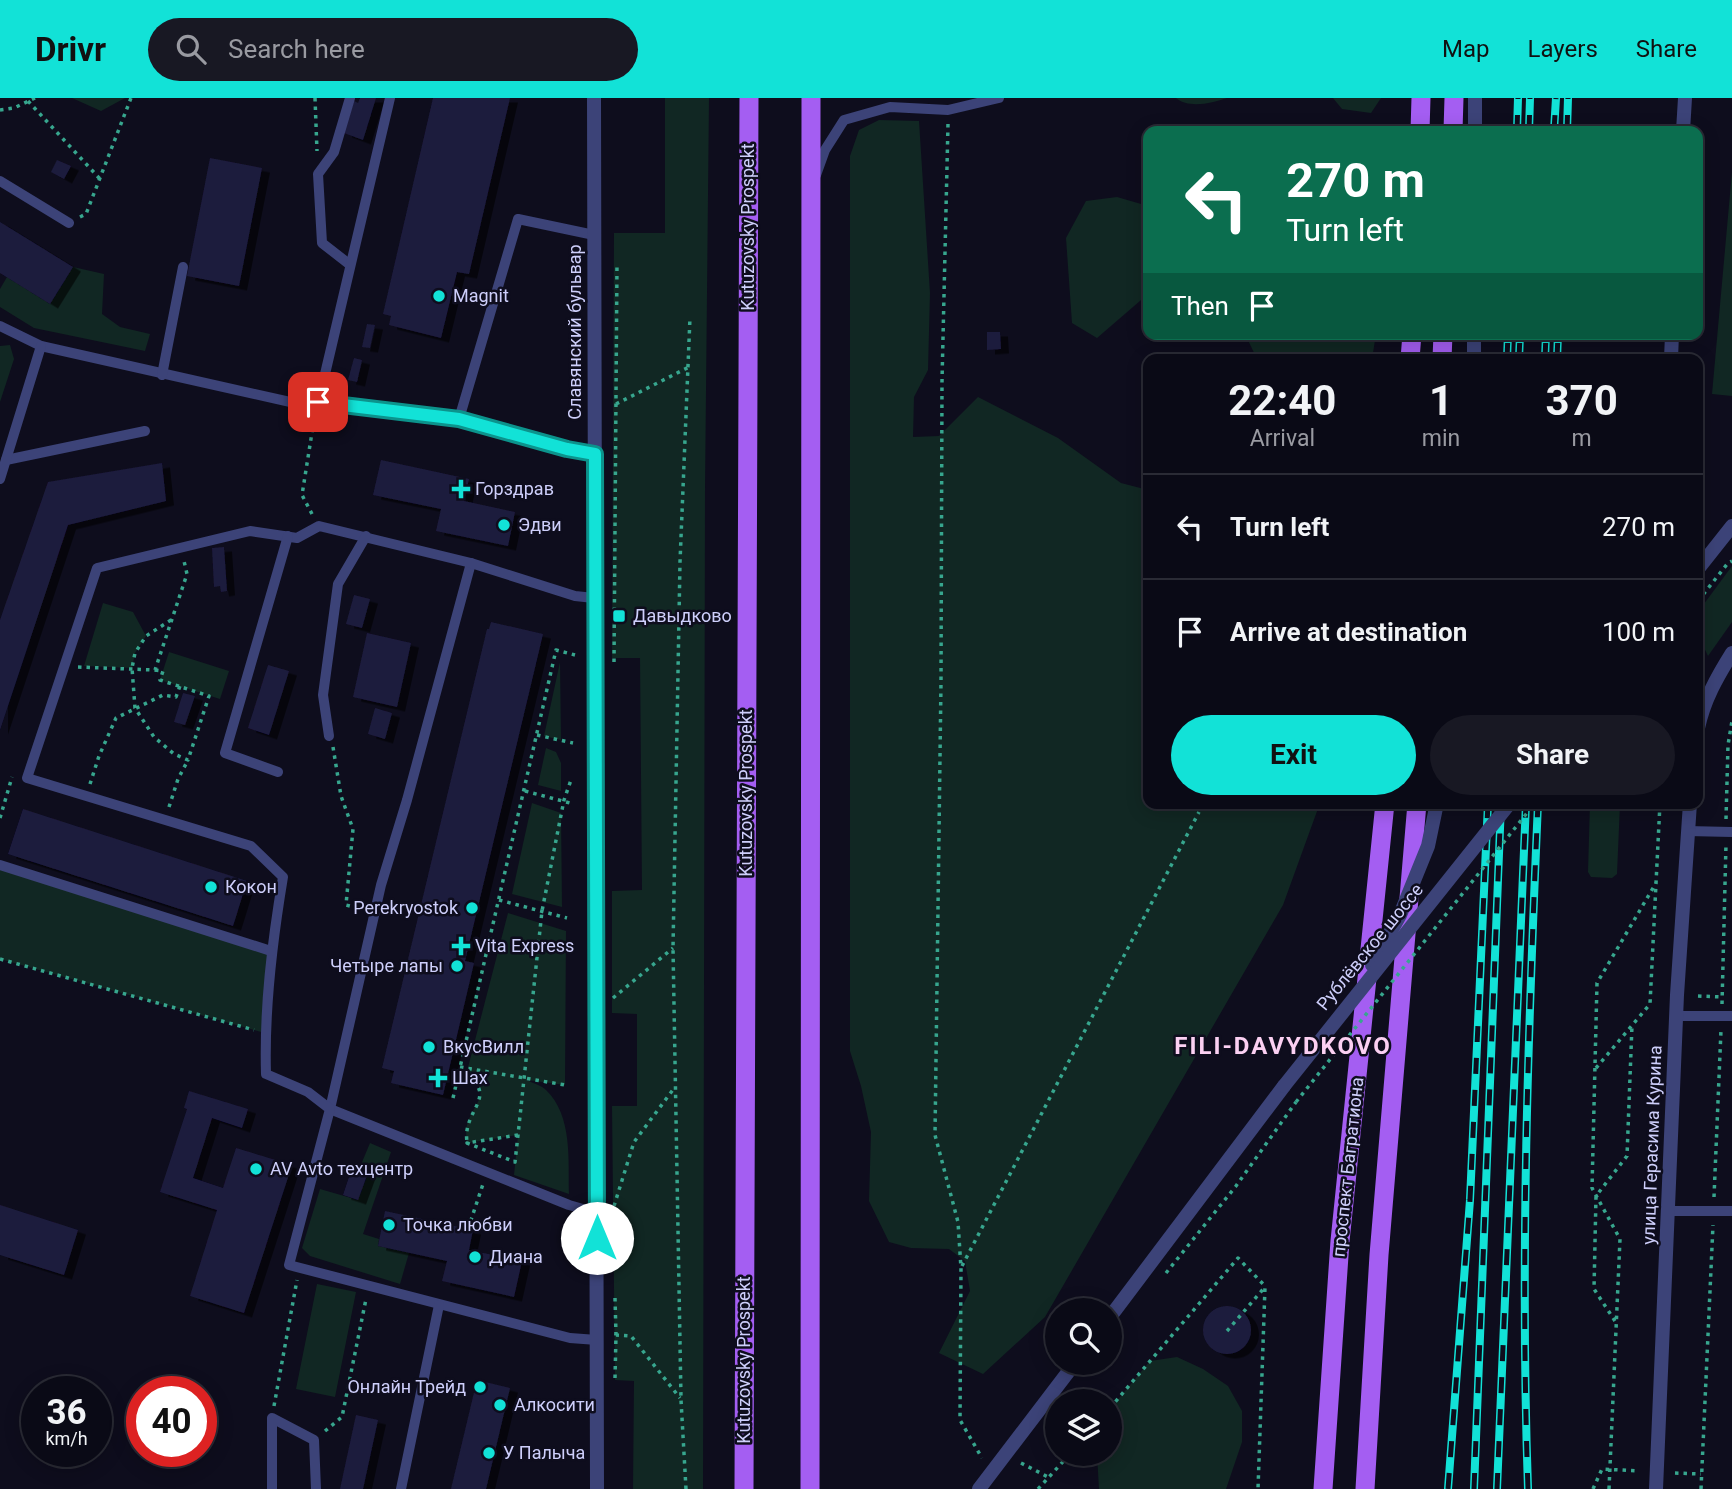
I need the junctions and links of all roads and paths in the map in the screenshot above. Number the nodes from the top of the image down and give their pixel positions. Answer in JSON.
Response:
{"nodes":[{"id":1,"x":35,"y":98,"type":"edge"},
{"id":2,"x":131,"y":98,"type":"edge"},
{"id":3,"x":315,"y":98,"type":"edge"},
{"id":4,"x":350,"y":98,"type":"edge"},
{"id":5,"x":390,"y":98,"type":"edge"},
{"id":6,"x":594,"y":98,"type":"edge"},
{"id":7,"x":749,"y":98,"type":"edge"},
{"id":8,"x":811,"y":98,"type":"edge"},
{"id":9,"x":999,"y":98,"type":"edge"},
{"id":10,"x":1422,"y":98,"type":"edge"},
{"id":11,"x":1454,"y":98,"type":"edge"},
{"id":12,"x":1475,"y":98,"type":"edge"},
{"id":13,"x":1685,"y":98,"type":"edge"},
{"id":14,"x":28,"y":102,"type":"junction"},
{"id":15,"x":0,"y":110,"type":"edge"},
{"id":16,"x":948,"y":110,"type":"junction"},
{"id":17,"x":1420,"y":126,"type":"edge"},
{"id":18,"x":1453,"y":126,"type":"edge"},
{"id":19,"x":1475,"y":126,"type":"edge"},
{"id":20,"x":1683,"y":126,"type":"edge"},
{"id":21,"x":318,"y":174,"type":"junction"},
{"id":22,"x":100,"y":179,"type":"junction"},
{"id":23,"x":0,"y":181,"type":"edge"},
{"id":24,"x":810,"y":192,"type":"junction"},
{"id":25,"x":69,"y":223,"type":"joint"},
{"id":26,"x":594,"y":235,"type":"junction"},
{"id":27,"x":617,"y":263,"type":"dead end"},
{"id":28,"x":349,"y":264,"type":"junction"},
{"id":29,"x":183,"y":267,"type":"dead end"},
{"id":30,"x":690,"y":317,"type":"dead end"},
{"id":31,"x":0,"y":326,"type":"edge"},
{"id":32,"x":41,"y":346,"type":"junction"},
{"id":33,"x":689,"y":367,"type":"junction"},
{"id":34,"x":162,"y":374,"type":"junction"},
{"id":35,"x":616,"y":404,"type":"junction"},
{"id":36,"x":317,"y":405,"type":"junction"},
{"id":37,"x":459,"y":419,"type":"junction"},
{"id":38,"x":145,"y":431,"type":"dead end"},
{"id":39,"x":595,"y":454,"type":"junction"},
{"id":40,"x":6,"y":460,"type":"junction"},
{"id":41,"x":0,"y":479,"type":"edge"},
{"id":42,"x":319,"y":526,"type":"junction"},
{"id":43,"x":1732,"y":526,"type":"edge"},
{"id":44,"x":288,"y":536,"type":"junction"},
{"id":45,"x":366,"y":536,"type":"junction"},
{"id":46,"x":181,"y":549,"type":"junction"},
{"id":47,"x":1732,"y":561,"type":"edge"},
{"id":48,"x":471,"y":563,"type":"junction"},
{"id":49,"x":1703,"y":563,"type":"edge"},
{"id":50,"x":1703,"y":595,"type":"edge"},
{"id":51,"x":594,"y":598,"type":"junction"},
{"id":52,"x":172,"y":621,"type":"junction"},
{"id":53,"x":1732,"y":653,"type":"edge"},
{"id":54,"x":575,"y":655,"type":"dead end"},
{"id":55,"x":614,"y":662,"type":"dead end"},
{"id":56,"x":132,"y":668,"type":"junction"},
{"id":57,"x":63,"y":670,"type":"junction"},
{"id":58,"x":155,"y":670,"type":"junction"},
{"id":59,"x":180,"y":686,"type":"junction"},
{"id":60,"x":135,"y":708,"type":"junction"},
{"id":61,"x":1703,"y":708,"type":"edge"},
{"id":62,"x":1732,"y":721,"type":"edge"},
{"id":63,"x":537,"y":735,"type":"junction"},
{"id":64,"x":329,"y":737,"type":"joint"},
{"id":65,"x":573,"y":743,"type":"dead end"},
{"id":66,"x":188,"y":761,"type":"junction"},
{"id":67,"x":278,"y":772,"type":"dead end"},
{"id":68,"x":571,"y":780,"type":"dead end"},
{"id":69,"x":524,"y":790,"type":"junction"},
{"id":70,"x":86,"y":797,"type":"junction"},
{"id":71,"x":564,"y":800,"type":"junction"},
{"id":72,"x":570,"y":803,"type":"dead end"},
{"id":73,"x":1384,"y":809,"type":"edge"},
{"id":74,"x":1416,"y":809,"type":"edge"},
{"id":75,"x":1436,"y":809,"type":"edge"},
{"id":76,"x":1505,"y":809,"type":"edge"},
{"id":77,"x":1530,"y":809,"type":"edge"},
{"id":78,"x":1660,"y":809,"type":"edge"},
{"id":79,"x":1689,"y":809,"type":"edge"},
{"id":80,"x":1199,"y":812,"type":"dead end"},
{"id":81,"x":165,"y":821,"type":"junction"},
{"id":82,"x":1687,"y":831,"type":"junction"},
{"id":83,"x":1729,"y":832,"type":"edge"},
{"id":84,"x":0,"y":865,"type":"edge"},
{"id":85,"x":1656,"y":883,"type":"junction"},
{"id":86,"x":499,"y":900,"type":"junction"},
{"id":87,"x":542,"y":911,"type":"junction"},
{"id":88,"x":374,"y":913,"type":"junction"},
{"id":89,"x":567,"y":918,"type":"dead end"},
{"id":90,"x":673,"y":948,"type":"junction"},
{"id":91,"x":271,"y":951,"type":"junction"},
{"id":92,"x":0,"y":959,"type":"edge"},
{"id":93,"x":1698,"y":996,"type":"dead end"},
{"id":94,"x":1722,"y":997,"type":"junction"},
{"id":95,"x":1353,"y":1000,"type":"junction"},
{"id":96,"x":596,"y":1013,"type":"junction"},
{"id":97,"x":1676,"y":1016,"type":"junction"},
{"id":98,"x":1727,"y":1016,"type":"edge"},
{"id":99,"x":1632,"y":1025,"type":"junction"},
{"id":100,"x":265,"y":1033,"type":"junction"},
{"id":101,"x":460,"y":1069,"type":"junction"},
{"id":102,"x":1595,"y":1070,"type":"junction"},
{"id":103,"x":523,"y":1079,"type":"junction"},
{"id":104,"x":565,"y":1085,"type":"dead end"},
{"id":105,"x":677,"y":1086,"type":"junction"},
{"id":106,"x":453,"y":1098,"type":"dead end"},
{"id":107,"x":330,"y":1109,"type":"junction"},
{"id":108,"x":518,"y":1135,"type":"junction"},
{"id":109,"x":467,"y":1143,"type":"junction"},
{"id":110,"x":459,"y":1161,"type":"junction"},
{"id":111,"x":487,"y":1172,"type":"junction"},
{"id":112,"x":1596,"y":1196,"type":"junction"},
{"id":113,"x":613,"y":1209,"type":"dead end"},
{"id":114,"x":1668,"y":1211,"type":"junction"},
{"id":115,"x":1713,"y":1211,"type":"junction"},
{"id":116,"x":1732,"y":1211,"type":"edge"},
{"id":117,"x":597,"y":1213,"type":"junction"},
{"id":118,"x":468,"y":1229,"type":"dead end"},
{"id":119,"x":299,"y":1267,"type":"junction"},
{"id":120,"x":961,"y":1268,"type":"junction"},
{"id":121,"x":1160,"y":1281,"type":"dead end"},
{"id":122,"x":368,"y":1286,"type":"junction"},
{"id":123,"x":1265,"y":1287,"type":"junction"},
{"id":124,"x":615,"y":1297,"type":"dead end"},
{"id":125,"x":1122,"y":1301,"type":"edge"},
{"id":126,"x":439,"y":1305,"type":"junction"},
{"id":127,"x":1126,"y":1323,"type":"dead end"},
{"id":128,"x":1616,"y":1323,"type":"junction"},
{"id":129,"x":1122,"y":1328,"type":"edge"},
{"id":130,"x":1227,"y":1331,"type":"dead end"},
{"id":131,"x":616,"y":1335,"type":"junction"},
{"id":132,"x":597,"y":1340,"type":"junction"},
{"id":133,"x":1066,"y":1375,"type":"edge"},
{"id":134,"x":615,"y":1380,"type":"dead end"},
{"id":135,"x":1122,"y":1394,"type":"edge"},
{"id":136,"x":681,"y":1400,"type":"junction"},
{"id":137,"x":272,"y":1418,"type":"junction"},
{"id":138,"x":314,"y":1440,"type":"junction"},
{"id":139,"x":1001,"y":1461,"type":"junction"},
{"id":140,"x":1060,"y":1466,"type":"edge"},
{"id":141,"x":1609,"y":1470,"type":"junction"},
{"id":142,"x":1639,"y":1471,"type":"dead end"},
{"id":143,"x":1675,"y":1473,"type":"dead end"},
{"id":144,"x":1702,"y":1475,"type":"junction"},
{"id":145,"x":1050,"y":1478,"type":"junction"},
{"id":146,"x":272,"y":1489,"type":"edge"},
{"id":147,"x":317,"y":1489,"type":"edge"},
{"id":148,"x":401,"y":1489,"type":"edge"},
{"id":149,"x":597,"y":1489,"type":"edge"},
{"id":150,"x":686,"y":1489,"type":"edge"},
{"id":151,"x":744,"y":1489,"type":"edge"},
{"id":152,"x":810,"y":1489,"type":"edge"},
{"id":153,"x":979,"y":1489,"type":"edge"},
{"id":154,"x":1038,"y":1489,"type":"edge"},
{"id":155,"x":1258,"y":1489,"type":"edge"},
{"id":156,"x":1323,"y":1489,"type":"edge"},
{"id":157,"x":1365,"y":1489,"type":"edge"},
{"id":158,"x":1593,"y":1489,"type":"edge"},
{"id":159,"x":1609,"y":1489,"type":"edge"},
{"id":160,"x":1656,"y":1489,"type":"edge"},
{"id":161,"x":1701,"y":1489,"type":"edge"}],
"edges":[{"from":1,"to":14,"type":"path"},
{"from":2,"to":22,"type":"path"},
{"from":3,"to":21,"type":"path"},
{"from":4,"to":21,"type":"lane"},
{"from":5,"to":28,"type":"lane"},
{"from":6,"to":26,"type":"street","name":"Славянский бульвар"},
{"from":7,"to":151,"type":"main road","name":"Kutuzovsky Prospekt"},
{"from":8,"to":24,"type":"main road"},
{"from":9,"to":16,"type":"lane"},
{"from":10,"to":17,"type":"main road"},
{"from":11,"to":18,"type":"main road"},
{"from":12,"to":19,"type":"street"},
{"from":13,"to":20,"type":"street"},
{"from":14,"to":15,"type":"path"},
{"from":14,"to":22,"type":"path"},
{"from":16,"to":24,"type":"lane"},
{"from":16,"to":120,"type":"path"},
{"from":21,"to":28,"type":"lane"},
{"from":22,"to":25,"type":"path"},
{"from":23,"to":25,"type":"lane"},
{"from":24,"to":152,"type":"main road"},
{"from":26,"to":37,"type":"lane"},
{"from":26,"to":39,"type":"street","name":"Славянский бульвар"},
{"from":27,"to":35,"type":"path"},
{"from":28,"to":36,"type":"lane"},
{"from":29,"to":34,"type":"lane"},
{"from":30,"to":33,"type":"path"},
{"from":31,"to":32,"type":"lane"},
{"from":32,"to":34,"type":"lane"},
{"from":32,"to":40,"type":"lane"},
{"from":33,"to":35,"type":"path"},
{"from":33,"to":90,"type":"path"},
{"from":34,"to":36,"type":"lane"},
{"from":35,"to":55,"type":"path"},
{"from":36,"to":37,"type":"lane"},
{"from":36,"to":42,"type":"path"},
{"from":37,"to":39,"type":"lane"},
{"from":38,"to":40,"type":"lane"},
{"from":39,"to":51,"type":"street","name":"Славянский бульвар"},
{"from":40,"to":41,"type":"lane"},
{"from":42,"to":44,"type":"lane"},
{"from":42,"to":45,"type":"lane"},
{"from":43,"to":49,"type":"street"},
{"from":44,"to":46,"type":"lane"},
{"from":44,"to":67,"type":"lane"},
{"from":45,"to":48,"type":"lane"},
{"from":45,"to":64,"type":"lane"},
{"from":46,"to":52,"type":"path"},
{"from":46,"to":57,"type":"lane"},
{"from":47,"to":50,"type":"path"},
{"from":48,"to":51,"type":"lane"},
{"from":48,"to":88,"type":"lane"},
{"from":51,"to":96,"type":"street","name":"Славянский бульвар"},
{"from":52,"to":56,"type":"path"},
{"from":52,"to":58,"type":"path"},
{"from":53,"to":61,"type":"street"},
{"from":54,"to":63,"type":"path"},
{"from":56,"to":57,"type":"path"},
{"from":56,"to":58,"type":"path"},
{"from":56,"to":60,"type":"path"},
{"from":57,"to":70,"type":"lane"},
{"from":58,"to":59,"type":"path"},
{"from":59,"to":60,"type":"path"},
{"from":59,"to":66,"type":"path"},
{"from":60,"to":66,"type":"path"},
{"from":60,"to":70,"type":"path"},
{"from":62,"to":83,"type":"path"},
{"from":63,"to":65,"type":"path"},
{"from":63,"to":69,"type":"path"},
{"from":64,"to":88,"type":"path"},
{"from":66,"to":81,"type":"path"},
{"from":68,"to":71,"type":"path"},
{"from":69,"to":71,"type":"path"},
{"from":69,"to":86,"type":"path"},
{"from":70,"to":81,"type":"lane"},
{"from":71,"to":72,"type":"path"},
{"from":71,"to":87,"type":"path"},
{"from":73,"to":156,"type":"main road","name":"проспект Багратиона"},
{"from":74,"to":157,"type":"main road","name":"проспект Багратиона"},
{"from":75,"to":95,"type":"street","bridge":true},
{"from":76,"to":95,"type":"street","name":"Рублёвское шоссе","bridge":true},
{"from":77,"to":121,"type":"path","bridge":true},
{"from":78,"to":85,"type":"path"},
{"from":79,"to":82,"type":"street","name":"улица Герасима Курина"},
{"from":80,"to":120,"type":"path"},
{"from":81,"to":91,"type":"lane"},
{"from":82,"to":83,"type":"lane"},
{"from":82,"to":97,"type":"street","name":"улица Герасима Курина"},
{"from":83,"to":94,"type":"path"},
{"from":84,"to":91,"type":"lane"},
{"from":85,"to":99,"type":"path"},
{"from":85,"to":102,"type":"path"},
{"from":86,"to":87,"type":"path"},
{"from":86,"to":101,"type":"path"},
{"from":87,"to":89,"type":"path"},
{"from":87,"to":103,"type":"path"},
{"from":88,"to":107,"type":"lane"},
{"from":90,"to":96,"type":"path"},
{"from":90,"to":105,"type":"path"},
{"from":91,"to":100,"type":"lane"},
{"from":92,"to":100,"type":"path"},
{"from":93,"to":94,"type":"path"},
{"from":94,"to":98,"type":"path"},
{"from":95,"to":125,"type":"street","name":"Рублёвское шоссе","bridge":true},
{"from":96,"to":117,"type":"street","name":"Славянский бульвар"},
{"from":97,"to":98,"type":"lane"},
{"from":97,"to":114,"type":"street","name":"улица Герасима Курина"},
{"from":98,"to":115,"type":"path"},
{"from":99,"to":102,"type":"path"},
{"from":99,"to":112,"type":"path"},
{"from":100,"to":107,"type":"lane"},
{"from":101,"to":103,"type":"path"},
{"from":101,"to":106,"type":"path"},
{"from":101,"to":109,"type":"path"},
{"from":102,"to":112,"type":"path"},
{"from":103,"to":104,"type":"path"},
{"from":103,"to":108,"type":"path"},
{"from":105,"to":113,"type":"path"},
{"from":105,"to":136,"type":"path"},
{"from":107,"to":110,"type":"lane"},
{"from":107,"to":119,"type":"lane"},
{"from":108,"to":109,"type":"path"},
{"from":108,"to":109,"type":"path"},
{"from":109,"to":110,"type":"path"},
{"from":110,"to":111,"type":"lane"},
{"from":111,"to":117,"type":"lane"},
{"from":111,"to":118,"type":"path"},
{"from":112,"to":128,"type":"path"},
{"from":112,"to":128,"type":"path"},
{"from":114,"to":115,"type":"lane"},
{"from":114,"to":160,"type":"street","name":"улица Герасима Курина"},
{"from":115,"to":116,"type":"lane"},
{"from":115,"to":144,"type":"path"},
{"from":117,"to":132,"type":"street","name":"Славянский бульвар"},
{"from":119,"to":122,"type":"lane"},
{"from":119,"to":137,"type":"path"},
{"from":120,"to":139,"type":"path"},
{"from":122,"to":126,"type":"lane"},
{"from":122,"to":138,"type":"path"},
{"from":123,"to":130,"type":"path"},
{"from":123,"to":135,"type":"path"},
{"from":123,"to":155,"type":"path"},
{"from":124,"to":131,"type":"path"},
{"from":126,"to":132,"type":"lane"},
{"from":126,"to":148,"type":"lane"},
{"from":127,"to":129,"type":"path"},
{"from":128,"to":141,"type":"path"},
{"from":131,"to":134,"type":"path"},
{"from":131,"to":136,"type":"path"},
{"from":132,"to":149,"type":"street","name":"Славянский бульвар"},
{"from":133,"to":139,"type":"street"},
{"from":136,"to":150,"type":"path"},
{"from":137,"to":138,"type":"lane"},
{"from":137,"to":146,"type":"lane"},
{"from":138,"to":147,"type":"lane"},
{"from":139,"to":145,"type":"path"},
{"from":139,"to":153,"type":"street"},
{"from":140,"to":145,"type":"path"},
{"from":141,"to":142,"type":"path"},
{"from":141,"to":158,"type":"path"},
{"from":141,"to":159,"type":"path"},
{"from":143,"to":144,"type":"path"},
{"from":144,"to":161,"type":"path"},
{"from":145,"to":154,"type":"path"}]}
